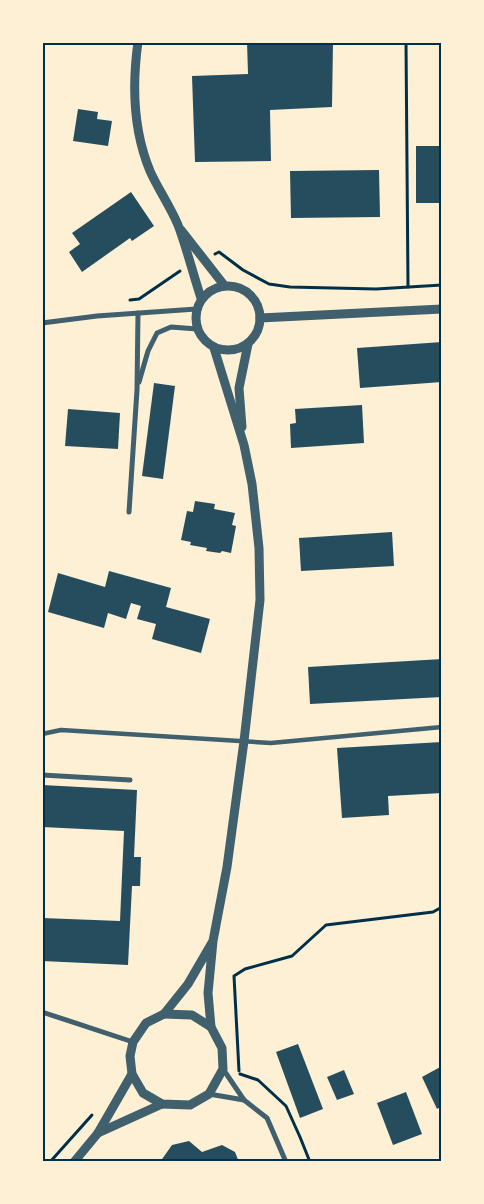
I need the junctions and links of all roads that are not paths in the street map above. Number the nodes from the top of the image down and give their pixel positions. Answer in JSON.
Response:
{"nodes":[{"id":1,"x":138,"y":42,"type":"edge"},
{"id":2,"x":178,"y":225,"type":"junction"},
{"id":3,"x":224,"y":285,"type":"junction"},
{"id":4,"x":201,"y":298,"type":"junction"},
{"id":5,"x":196,"y":309,"type":"junction"},
{"id":6,"x":442,"y":310,"type":"edge"},
{"id":7,"x":138,"y":313,"type":"junction"},
{"id":8,"x":260,"y":318,"type":"junction"},
{"id":9,"x":42,"y":323,"type":"edge"},
{"id":10,"x":197,"y":329,"type":"junction"},
{"id":11,"x":248,"y":344,"type":"junction"},
{"id":12,"x":214,"y":348,"type":"junction"},
{"id":13,"x":137,"y":390,"type":"junction"},
{"id":14,"x":244,"y":445,"type":"junction"},
{"id":15,"x":129,"y":512,"type":"dead end"},
{"id":16,"x":442,"y":727,"type":"edge"},
{"id":17,"x":42,"y":734,"type":"edge"},
{"id":18,"x":244,"y":741,"type":"junction"},
{"id":19,"x":42,"y":776,"type":"edge"},
{"id":20,"x":130,"y":780,"type":"dead end"},
{"id":21,"x":213,"y":941,"type":"junction"},
{"id":22,"x":42,"y":1012,"type":"edge"},
{"id":23,"x":164,"y":1014,"type":"junction"},
{"id":24,"x":212,"y":1027,"type":"junction"},
{"id":25,"x":133,"y":1042,"type":"junction"},
{"id":26,"x":223,"y":1069,"type":"junction"},
{"id":27,"x":132,"y":1074,"type":"junction"},
{"id":28,"x":209,"y":1094,"type":"junction"},
{"id":29,"x":244,"y":1100,"type":"junction"},
{"id":30,"x":162,"y":1104,"type":"junction"},
{"id":31,"x":98,"y":1133,"type":"junction"},
{"id":32,"x":74,"y":1162,"type":"edge"},
{"id":33,"x":286,"y":1162,"type":"edge"}],
"edges":[{"from":1,"to":2,"type":"street"},
{"from":2,"to":3,"type":"street"},
{"from":2,"to":4,"type":"street"},
{"from":3,"to":4,"type":"street"},
{"from":3,"to":8,"type":"street"},
{"from":4,"to":5,"type":"street"},
{"from":5,"to":7,"type":"street"},
{"from":5,"to":10,"type":"street"},
{"from":6,"to":8,"type":"street"},
{"from":7,"to":9,"type":"street"},
{"from":7,"to":13,"type":"street"},
{"from":8,"to":11,"type":"street"},
{"from":10,"to":12,"type":"street"},
{"from":10,"to":13,"type":"street"},
{"from":11,"to":12,"type":"street"},
{"from":11,"to":14,"type":"street"},
{"from":12,"to":14,"type":"street"},
{"from":13,"to":15,"type":"street"},
{"from":14,"to":18,"type":"street"},
{"from":16,"to":18,"type":"street"},
{"from":17,"to":18,"type":"street"},
{"from":18,"to":21,"type":"street"},
{"from":19,"to":20,"type":"street"},
{"from":21,"to":23,"type":"street"},
{"from":21,"to":24,"type":"street"},
{"from":22,"to":25,"type":"street"},
{"from":23,"to":24,"type":"street"},
{"from":23,"to":25,"type":"street"},
{"from":24,"to":26,"type":"street"},
{"from":25,"to":27,"type":"street"},
{"from":26,"to":28,"type":"street"},
{"from":26,"to":29,"type":"street"},
{"from":27,"to":30,"type":"street"},
{"from":27,"to":31,"type":"street"},
{"from":28,"to":29,"type":"street"},
{"from":28,"to":30,"type":"street"},
{"from":29,"to":33,"type":"street"},
{"from":30,"to":31,"type":"street"},
{"from":31,"to":32,"type":"street"}]}
